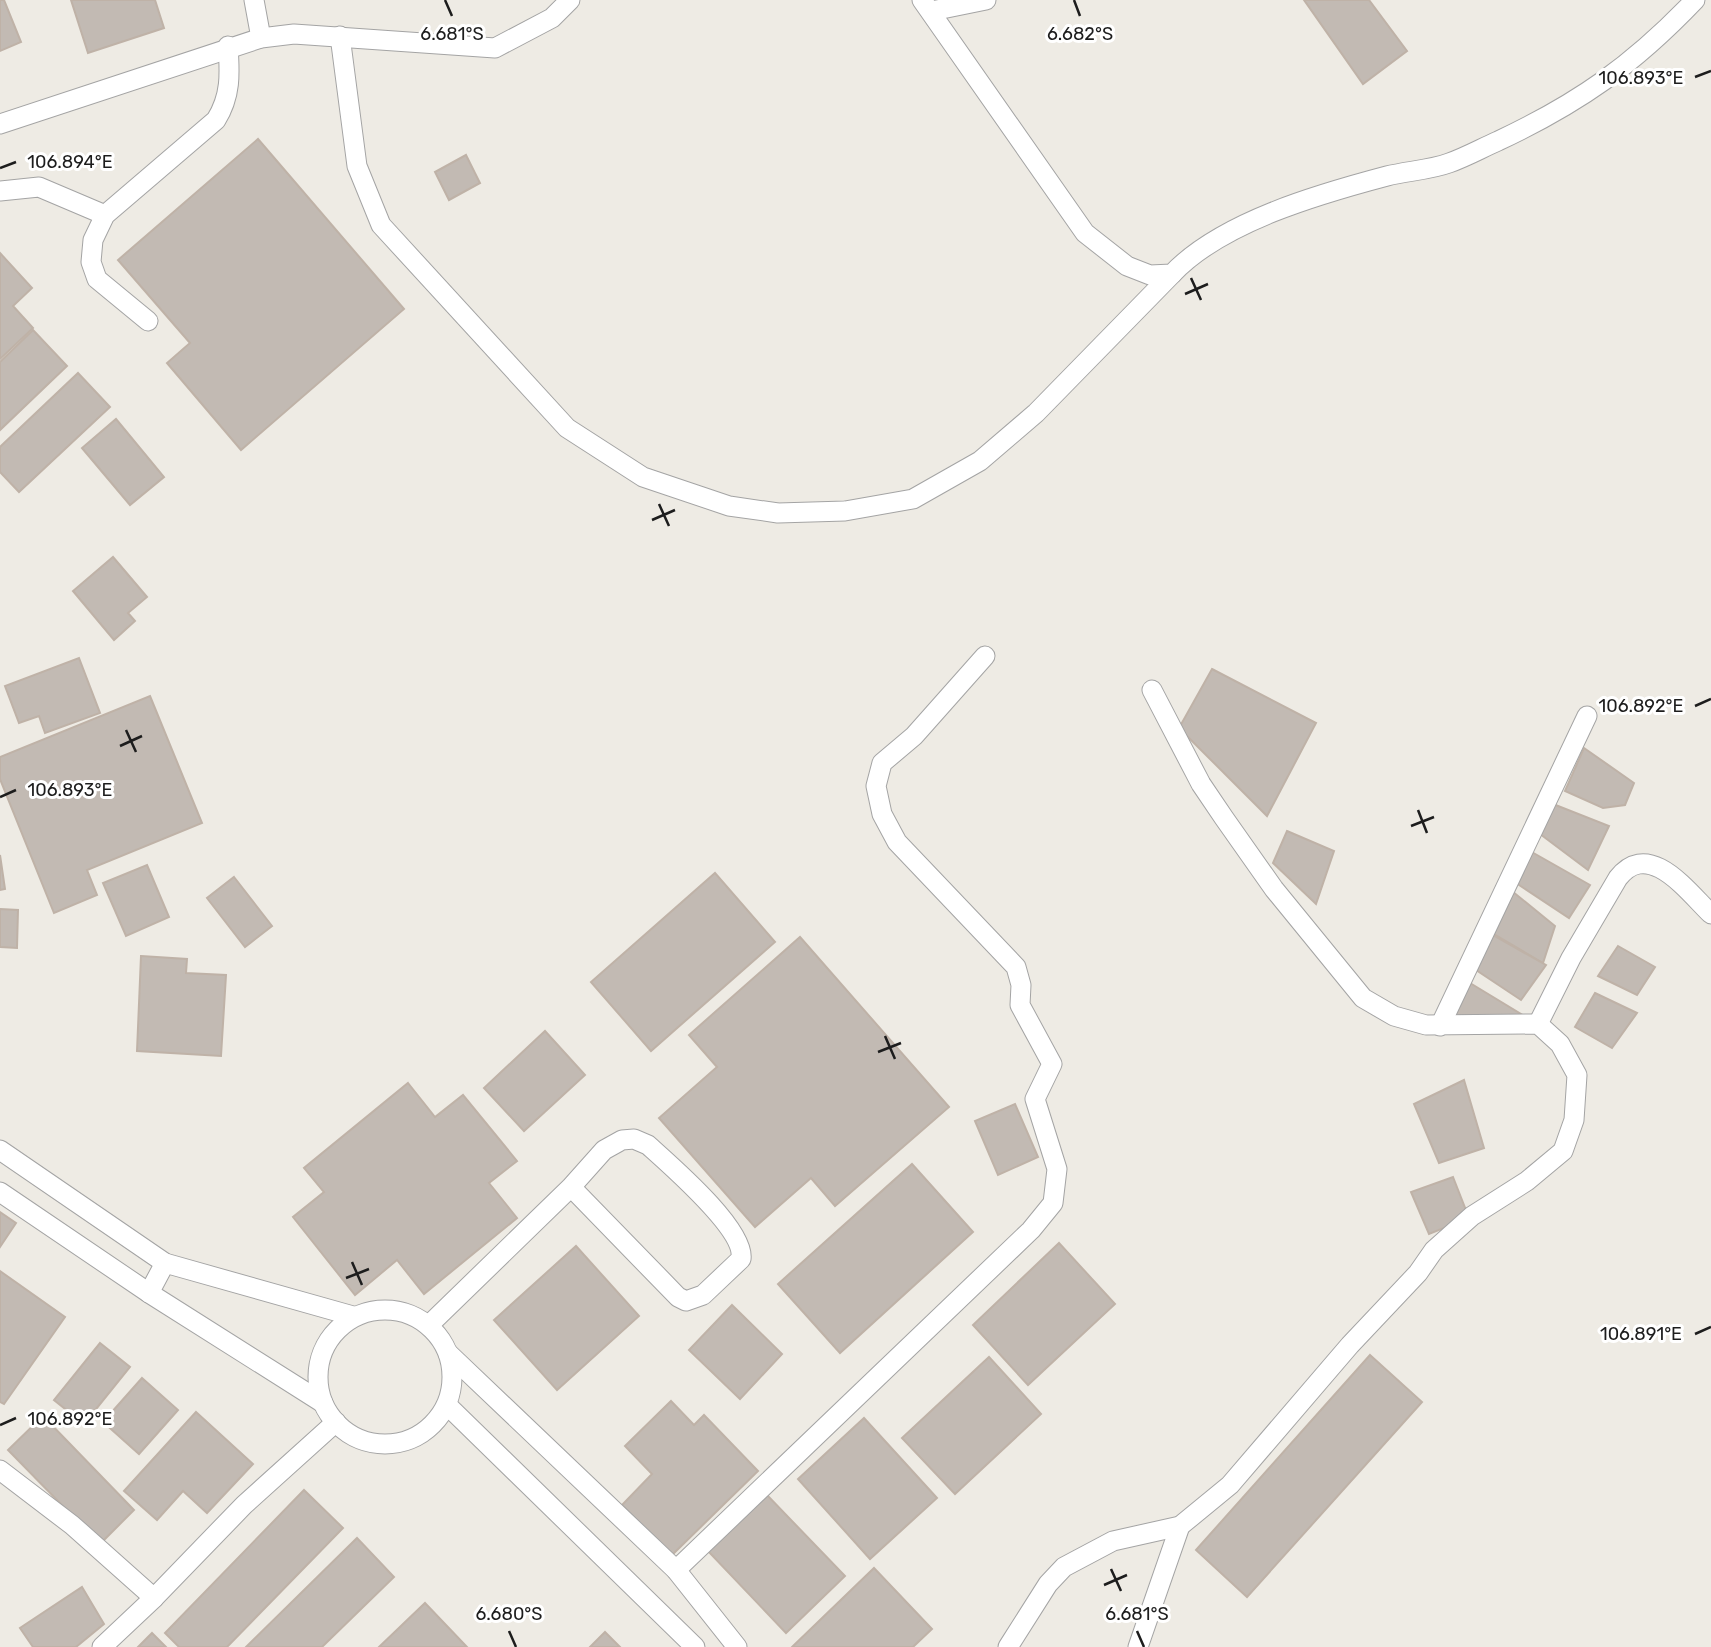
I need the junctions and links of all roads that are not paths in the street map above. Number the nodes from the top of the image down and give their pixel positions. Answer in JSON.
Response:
{"nodes":[{"id":1,"x":254,"y":0,"type":"edge"},
{"id":2,"x":570,"y":0,"type":"edge"},
{"id":3,"x":986,"y":0,"type":"edge"},
{"id":4,"x":1695,"y":0,"type":"edge"},
{"id":5,"x":927,"y":5,"type":"edge"},
{"id":6,"x":340,"y":36,"type":"junction"},
{"id":7,"x":261,"y":38,"type":"junction"},
{"id":8,"x":229,"y":46,"type":"junction"},
{"id":9,"x":0,"y":124,"type":"edge"},
{"id":10,"x":0,"y":191,"type":"edge"},
{"id":11,"x":105,"y":215,"type":"junction"},
{"id":12,"x":1172,"y":274,"type":"junction"},
{"id":13,"x":148,"y":321,"type":"dead end"},
{"id":14,"x":985,"y":656,"type":"dead end"},
{"id":15,"x":1152,"y":690,"type":"dead end"},
{"id":16,"x":1587,"y":716,"type":"dead end"},
{"id":17,"x":1711,"y":914,"type":"edge"},
{"id":18,"x":1538,"y":1024,"type":"junction"},
{"id":19,"x":1440,"y":1026,"type":"junction"},
{"id":20,"x":0,"y":1150,"type":"edge"},
{"id":21,"x":571,"y":1187,"type":"junction"},
{"id":22,"x":0,"y":1192,"type":"edge"},
{"id":23,"x":165,"y":1263,"type":"junction"},
{"id":24,"x":149,"y":1293,"type":"junction"},
{"id":25,"x":353,"y":1316,"type":"junction"},
{"id":26,"x":429,"y":1325,"type":"junction"},
{"id":27,"x":448,"y":1353,"type":"junction"},
{"id":28,"x":323,"y":1403,"type":"junction"},
{"id":29,"x":447,"y":1405,"type":"junction"},
{"id":30,"x":335,"y":1422,"type":"junction"},
{"id":31,"x":0,"y":1470,"type":"edge"},
{"id":32,"x":1180,"y":1526,"type":"junction"},
{"id":33,"x":676,"y":1570,"type":"junction"},
{"id":34,"x":155,"y":1598,"type":"junction"},
{"id":35,"x":102,"y":1647,"type":"edge"},
{"id":36,"x":695,"y":1647,"type":"edge"},
{"id":37,"x":737,"y":1647,"type":"edge"},
{"id":38,"x":1008,"y":1647,"type":"edge"},
{"id":39,"x":1138,"y":1647,"type":"edge"}],
"edges":[{"from":1,"to":7,"type":"lane"},
{"from":2,"to":6,"type":"lane"},
{"from":3,"to":5,"type":"lane"},
{"from":4,"to":12,"type":"lane"},
{"from":5,"to":12,"type":"lane"},
{"from":6,"to":7,"type":"lane"},
{"from":6,"to":12,"type":"lane"},
{"from":7,"to":8,"type":"lane"},
{"from":8,"to":9,"type":"lane"},
{"from":8,"to":11,"type":"lane"},
{"from":10,"to":11,"type":"lane"},
{"from":11,"to":13,"type":"lane"},
{"from":14,"to":33,"type":"lane"},
{"from":15,"to":19,"type":"lane"},
{"from":16,"to":19,"type":"lane"},
{"from":17,"to":18,"type":"lane"},
{"from":18,"to":19,"type":"lane"},
{"from":18,"to":32,"type":"lane"},
{"from":20,"to":23,"type":"lane"},
{"from":21,"to":21,"type":"lane"},
{"from":21,"to":26,"type":"lane"},
{"from":22,"to":24,"type":"lane"},
{"from":23,"to":24,"type":"lane"},
{"from":23,"to":25,"type":"lane"},
{"from":24,"to":28,"type":"lane"},
{"from":25,"to":26,"type":"lane"},
{"from":25,"to":28,"type":"lane"},
{"from":26,"to":27,"type":"lane"},
{"from":27,"to":29,"type":"lane"},
{"from":27,"to":33,"type":"lane"},
{"from":28,"to":30,"type":"lane"},
{"from":29,"to":30,"type":"lane"},
{"from":29,"to":36,"type":"lane"},
{"from":30,"to":34,"type":"lane"},
{"from":31,"to":34,"type":"lane"},
{"from":32,"to":38,"type":"lane"},
{"from":32,"to":39,"type":"lane"},
{"from":33,"to":37,"type":"lane"},
{"from":34,"to":35,"type":"lane"}]}
